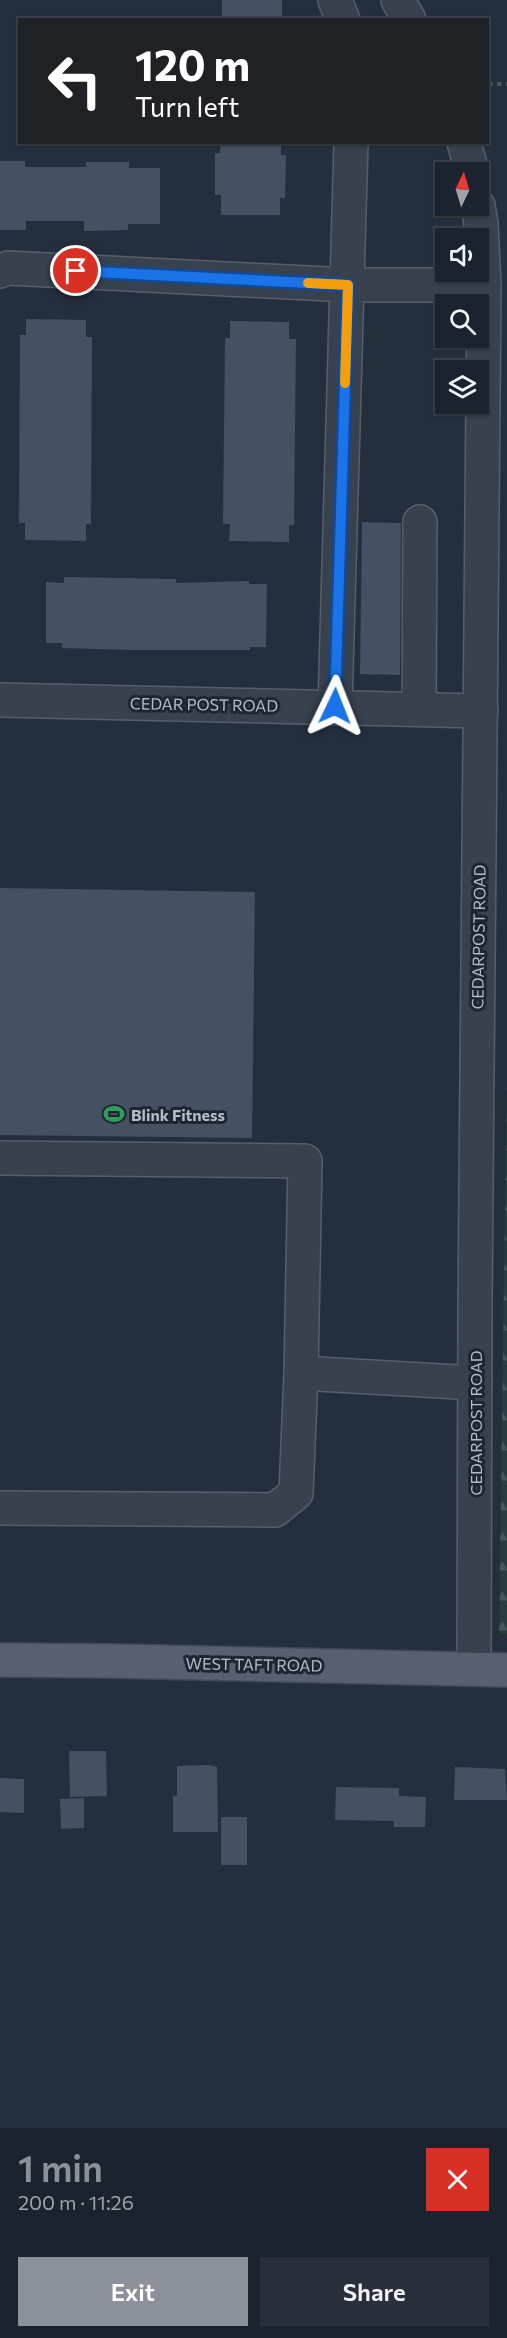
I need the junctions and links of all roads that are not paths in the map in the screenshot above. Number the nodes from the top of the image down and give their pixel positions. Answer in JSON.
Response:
{"nodes":[{"id":1,"x":335,"y":0,"type":"edge"},
{"id":2,"x":398,"y":0,"type":"edge"},
{"id":3,"x":342,"y":18,"type":"edge"},
{"id":4,"x":408,"y":18,"type":"edge"},
{"id":5,"x":351,"y":144,"type":"edge"},
{"id":6,"x":465,"y":144,"type":"edge"},
{"id":7,"x":469,"y":162,"type":"edge"},
{"id":8,"x":480,"y":216,"type":"edge"},
{"id":9,"x":0,"y":271,"type":"edge"},
{"id":10,"x":348,"y":285,"type":"junction"},
{"id":11,"x":484,"y":285,"type":"junction"},
{"id":12,"x":420,"y":522,"type":"dead end"},
{"id":13,"x":494,"y":584,"type":"edge"},
{"id":14,"x":0,"y":700,"type":"edge"},
{"id":15,"x":335,"y":706,"type":"junction"},
{"id":16,"x":419,"y":709,"type":"junction"},
{"id":17,"x":481,"y":711,"type":"junction"},
{"id":18,"x":0,"y":1158,"type":"edge"},
{"id":19,"x":301,"y":1373,"type":"junction"},
{"id":20,"x":475,"y":1383,"type":"junction"},
{"id":21,"x":0,"y":1508,"type":"edge"},
{"id":22,"x":0,"y":1660,"type":"edge"},
{"id":23,"x":474,"y":1670,"type":"junction"},
{"id":24,"x":507,"y":1670,"type":"edge"}],
"edges":[{"from":1,"to":3,"type":"street"},
{"from":2,"to":4,"type":"street"},
{"from":5,"to":10,"type":"street"},
{"from":6,"to":7,"type":"street"},
{"from":8,"to":11,"type":"street","name":"CEDARPOST ROAD"},
{"from":9,"to":10,"type":"street"},
{"from":10,"to":11,"type":"street"},
{"from":10,"to":15,"type":"street"},
{"from":11,"to":13,"type":"street","name":"CEDARPOST ROAD"},
{"from":12,"to":16,"type":"street"},
{"from":13,"to":17,"type":"street","name":"CEDARPOST ROAD"},
{"from":14,"to":15,"type":"street","name":"CEDAR POST ROAD"},
{"from":15,"to":16,"type":"street","name":"CEDAR POST ROAD"},
{"from":16,"to":17,"type":"street","name":"CEDAR POST ROAD"},
{"from":17,"to":20,"type":"street","name":"CEDARPOST ROAD"},
{"from":18,"to":19,"type":"street"},
{"from":19,"to":20,"type":"street"},
{"from":19,"to":21,"type":"street"},
{"from":20,"to":23,"type":"street","name":"CEDARPOST ROAD"},
{"from":22,"to":23,"type":"main road","name":"WEST TAFT ROAD"},
{"from":23,"to":24,"type":"main road","name":"WEST TAFT ROAD"}]}
